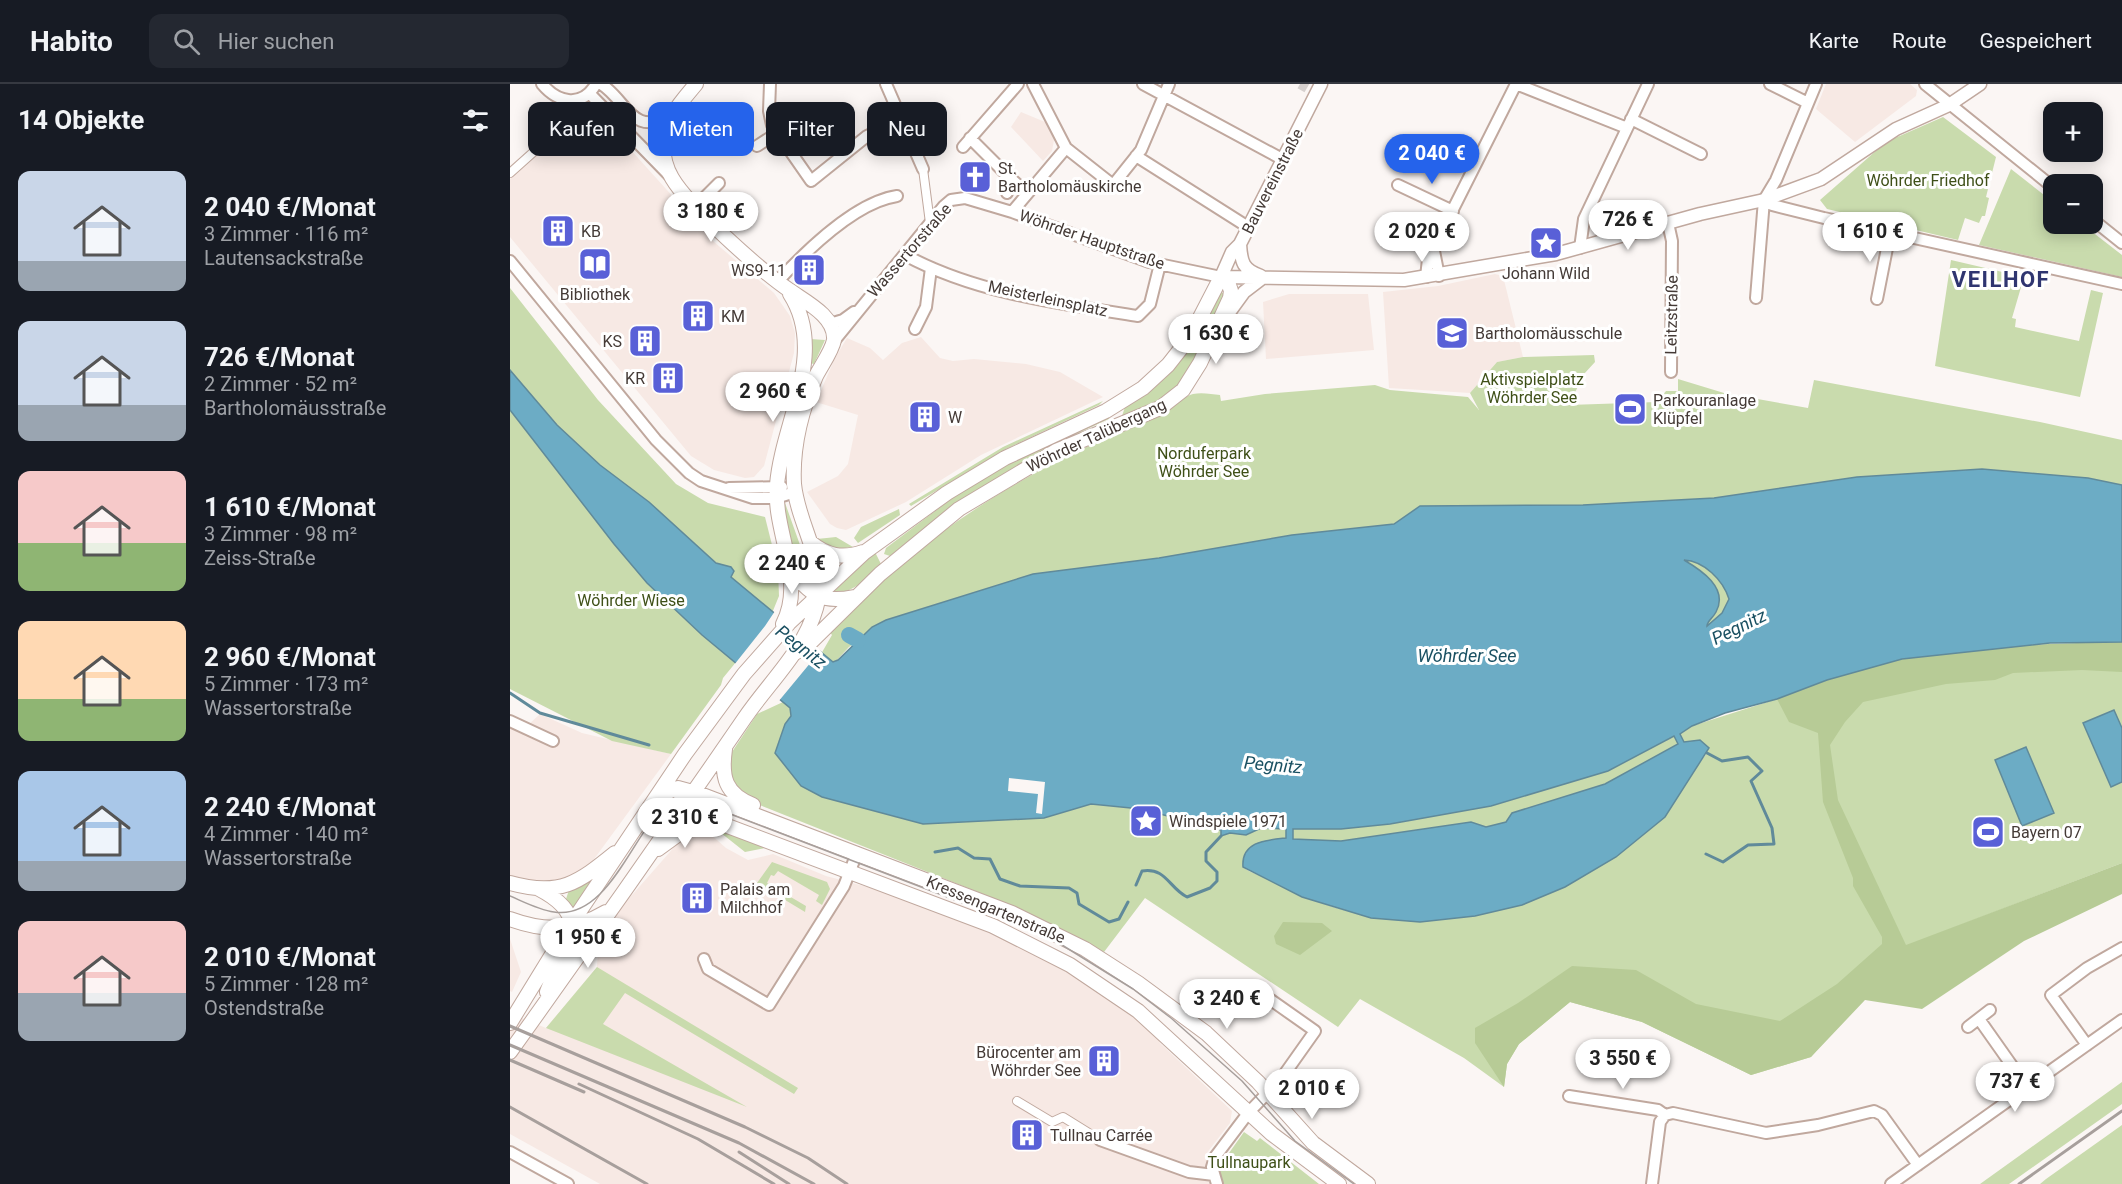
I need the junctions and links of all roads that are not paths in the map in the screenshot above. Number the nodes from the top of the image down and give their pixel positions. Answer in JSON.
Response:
{"nodes":[{"id":1,"x":542,"y":84,"type":"edge"},
{"id":2,"x":601,"y":84,"type":"edge"},
{"id":3,"x":696,"y":84,"type":"edge"},
{"id":4,"x":770,"y":84,"type":"edge"},
{"id":5,"x":886,"y":84,"type":"edge"},
{"id":6,"x":1018,"y":84,"type":"edge"},
{"id":7,"x":1033,"y":84,"type":"edge"},
{"id":8,"x":1143,"y":84,"type":"edge"},
{"id":9,"x":1169,"y":84,"type":"edge"},
{"id":10,"x":1516,"y":84,"type":"edge"},
{"id":11,"x":1648,"y":84,"type":"edge"},
{"id":12,"x":1770,"y":84,"type":"edge"},
{"id":13,"x":1816,"y":84,"type":"edge"},
{"id":14,"x":1925,"y":84,"type":"edge"},
{"id":15,"x":1980,"y":84,"type":"edge"},
{"id":16,"x":1315,"y":88,"type":"edge"},
{"id":17,"x":593,"y":89,"type":"edge"},
{"id":18,"x":1164,"y":95,"type":"junction"},
{"id":19,"x":567,"y":101,"type":"junction"},
{"id":20,"x":682,"y":102,"type":"edge"},
{"id":21,"x":770,"y":102,"type":"edge"},
{"id":22,"x":893,"y":102,"type":"edge"},
{"id":23,"x":1808,"y":103,"type":"junction"},
{"id":24,"x":1949,"y":105,"type":"junction"},
{"id":25,"x":648,"y":122,"type":"edge"},
{"id":26,"x":1629,"y":124,"type":"junction"},
{"id":27,"x":867,"y":136,"type":"edge"},
{"id":28,"x":766,"y":140,"type":"edge"},
{"id":29,"x":757,"y":146,"type":"dead end"},
{"id":30,"x":855,"y":146,"type":"edge"},
{"id":31,"x":1066,"y":148,"type":"junction"},
{"id":32,"x":1701,"y":154,"type":"dead end"},
{"id":33,"x":665,"y":156,"type":"edge"},
{"id":34,"x":793,"y":156,"type":"edge"},
{"id":35,"x":842,"y":156,"type":"edge"},
{"id":36,"x":917,"y":156,"type":"edge"},
{"id":37,"x":1136,"y":156,"type":"junction"},
{"id":38,"x":1282,"y":159,"type":"junction"},
{"id":39,"x":923,"y":169,"type":"joint"},
{"id":40,"x":510,"y":173,"type":"edge"},
{"id":41,"x":1007,"y":176,"type":"junction"},
{"id":42,"x":672,"y":178,"type":"junction"},
{"id":43,"x":2043,"y":179,"type":"edge"},
{"id":44,"x":719,"y":183,"type":"dead end"},
{"id":45,"x":1018,"y":185,"type":"dead end"},
{"id":46,"x":1398,"y":185,"type":"dead end"},
{"id":47,"x":1007,"y":193,"type":"dead end"},
{"id":48,"x":897,"y":196,"type":"dead end"},
{"id":49,"x":965,"y":198,"type":"joint"},
{"id":50,"x":1764,"y":200,"type":"junction"},
{"id":51,"x":696,"y":206,"type":"junction"},
{"id":52,"x":1453,"y":211,"type":"junction"},
{"id":53,"x":1012,"y":212,"type":"junction"},
{"id":54,"x":930,"y":224,"type":"junction"},
{"id":55,"x":1668,"y":224,"type":"junction"},
{"id":56,"x":1248,"y":227,"type":"junction"},
{"id":57,"x":2103,"y":228,"type":"edge"},
{"id":58,"x":1890,"y":233,"type":"junction"},
{"id":59,"x":2122,"y":243,"type":"edge"},
{"id":60,"x":1240,"y":244,"type":"junction"},
{"id":61,"x":1580,"y":248,"type":"junction"},
{"id":62,"x":905,"y":255,"type":"junction"},
{"id":63,"x":510,"y":261,"type":"edge"},
{"id":64,"x":1160,"y":264,"type":"junction"},
{"id":65,"x":932,"y":268,"type":"junction"},
{"id":66,"x":1432,"y":276,"type":"junction"},
{"id":67,"x":1221,"y":277,"type":"junction"},
{"id":68,"x":1265,"y":277,"type":"junction"},
{"id":69,"x":2122,"y":284,"type":"edge"},
{"id":70,"x":783,"y":286,"type":"junction"},
{"id":71,"x":1756,"y":298,"type":"dead end"},
{"id":72,"x":1877,"y":299,"type":"dead end"},
{"id":73,"x":857,"y":310,"type":"junction"},
{"id":74,"x":830,"y":324,"type":"junction"},
{"id":75,"x":915,"y":329,"type":"dead end"},
{"id":76,"x":1215,"y":333,"type":"junction"},
{"id":77,"x":834,"y":341,"type":"junction"},
{"id":78,"x":804,"y":366,"type":"junction"},
{"id":79,"x":818,"y":371,"type":"junction"},
{"id":80,"x":1671,"y":372,"type":"dead end"},
{"id":81,"x":1118,"y":405,"type":"junction"},
{"id":82,"x":1104,"y":429,"type":"junction"},
{"id":83,"x":776,"y":492,"type":"junction"},
{"id":84,"x":795,"y":492,"type":"junction"},
{"id":85,"x":885,"y":536,"type":"junction"},
{"id":86,"x":810,"y":542,"type":"junction"},
{"id":87,"x":865,"y":552,"type":"junction"},
{"id":88,"x":895,"y":560,"type":"junction"},
{"id":89,"x":790,"y":570,"type":"junction"},
{"id":90,"x":818,"y":595,"type":"junction"},
{"id":91,"x":854,"y":597,"type":"junction"},
{"id":92,"x":787,"y":621,"type":"junction"},
{"id":93,"x":808,"y":638,"type":"junction"},
{"id":94,"x":510,"y":721,"type":"edge"},
{"id":95,"x":553,"y":741,"type":"dead end"},
{"id":96,"x":726,"y":745,"type":"junction"},
{"id":97,"x":675,"y":767,"type":"junction"},
{"id":98,"x":678,"y":788,"type":"junction"},
{"id":99,"x":689,"y":797,"type":"junction"},
{"id":100,"x":656,"y":798,"type":"junction"},
{"id":101,"x":714,"y":821,"type":"junction"},
{"id":102,"x":795,"y":830,"type":"junction"},
{"id":103,"x":626,"y":844,"type":"junction"},
{"id":104,"x":857,"y":853,"type":"junction"},
{"id":105,"x":647,"y":858,"type":"junction"},
{"id":106,"x":850,"y":873,"type":"junction"},
{"id":107,"x":510,"y":883,"type":"edge"},
{"id":108,"x":539,"y":889,"type":"junction"},
{"id":109,"x":611,"y":909,"type":"junction"},
{"id":110,"x":510,"y":919,"type":"edge"},
{"id":111,"x":571,"y":926,"type":"junction"},
{"id":112,"x":2122,"y":948,"type":"edge"},
{"id":113,"x":704,"y":959,"type":"dead end"},
{"id":114,"x":1271,"y":1000,"type":"dead end"},
{"id":115,"x":1990,"y":1010,"type":"dead end"},
{"id":116,"x":539,"y":1011,"type":"junction"},
{"id":117,"x":1979,"y":1019,"type":"junction"},
{"id":118,"x":2122,"y":1020,"type":"edge"},
{"id":119,"x":510,"y":1023,"type":"edge"},
{"id":120,"x":1968,"y":1027,"type":"dead end"},
{"id":121,"x":2087,"y":1045,"type":"junction"},
{"id":122,"x":510,"y":1052,"type":"edge"},
{"id":123,"x":2027,"y":1087,"type":"junction"},
{"id":124,"x":1268,"y":1092,"type":"junction"},
{"id":125,"x":1569,"y":1096,"type":"dead end"},
{"id":126,"x":1017,"y":1101,"type":"dead end"},
{"id":127,"x":1248,"y":1112,"type":"junction"},
{"id":128,"x":1665,"y":1115,"type":"junction"},
{"id":129,"x":1100,"y":1140,"type":"joint"},
{"id":130,"x":510,"y":1152,"type":"edge"},
{"id":131,"x":1918,"y":1165,"type":"junction"},
{"id":132,"x":1215,"y":1180,"type":"edge"},
{"id":133,"x":568,"y":1184,"type":"edge"},
{"id":134,"x":1339,"y":1184,"type":"edge"},
{"id":135,"x":1368,"y":1184,"type":"edge"},
{"id":136,"x":1652,"y":1184,"type":"edge"},
{"id":137,"x":1891,"y":1184,"type":"edge"}],
"edges":[{"from":1,"to":19,"type":"street"},
{"from":2,"to":25,"type":"street"},
{"from":3,"to":20,"type":"main road"},
{"from":4,"to":21,"type":"street"},
{"from":5,"to":22,"type":"street"},
{"from":6,"to":41,"type":"street"},
{"from":7,"to":31,"type":"street"},
{"from":8,"to":18,"type":"street"},
{"from":9,"to":18,"type":"street"},
{"from":10,"to":26,"type":"street"},
{"from":10,"to":52,"type":"street"},
{"from":11,"to":26,"type":"street"},
{"from":12,"to":23,"type":"street"},
{"from":13,"to":23,"type":"street"},
{"from":14,"to":24,"type":"street"},
{"from":15,"to":24,"type":"street"},
{"from":16,"to":38,"type":"street","name":"Bauvereinstraße"},
{"from":17,"to":19,"type":"street"},
{"from":17,"to":42,"type":"street"},
{"from":18,"to":37,"type":"street"},
{"from":18,"to":38,"type":"street"},
{"from":19,"to":40,"type":"street"},
{"from":23,"to":50,"type":"street"},
{"from":24,"to":43,"type":"street"},
{"from":24,"to":50,"type":"street"},
{"from":26,"to":32,"type":"street"},
{"from":26,"to":61,"type":"street"},
{"from":27,"to":30,"type":"street"},
{"from":28,"to":29,"type":"street"},
{"from":31,"to":37,"type":"street"},
{"from":31,"to":53,"type":"street"},
{"from":33,"to":42,"type":"main road"},
{"from":34,"to":35,"type":"street"},
{"from":36,"to":39,"type":"street"},
{"from":37,"to":56,"type":"street"},
{"from":38,"to":56,"type":"street","name":"Bauvereinstraße"},
{"from":39,"to":54,"type":"street"},
{"from":41,"to":45,"type":"street"},
{"from":41,"to":47,"type":"street"},
{"from":42,"to":51,"type":"main road"},
{"from":44,"to":51,"type":"street"},
{"from":46,"to":52,"type":"street"},
{"from":48,"to":70,"type":"street"},
{"from":49,"to":53,"type":"street","name":"Wöhrder Hauptstraße"},
{"from":49,"to":54,"type":"street","name":"Wassertorstraße"},
{"from":50,"to":55,"type":"street"},
{"from":50,"to":58,"type":"street"},
{"from":50,"to":71,"type":"street"},
{"from":51,"to":70,"type":"main road"},
{"from":52,"to":66,"type":"street"},
{"from":53,"to":64,"type":"street","name":"Wöhrder Hauptstraße"},
{"from":54,"to":62,"type":"street","name":"Wassertorstraße"},
{"from":55,"to":61,"type":"street"},
{"from":55,"to":80,"type":"street","name":"Leitzstraße"},
{"from":56,"to":60,"type":"street","name":"Bauvereinstraße"},
{"from":57,"to":59,"type":"street"},
{"from":58,"to":69,"type":"street"},
{"from":58,"to":72,"type":"street"},
{"from":60,"to":67,"type":"street","name":"Bauvereinstraße"},
{"from":60,"to":68,"type":"street"},
{"from":61,"to":66,"type":"street"},
{"from":62,"to":65,"type":"street","name":"Meisterleinsplatz"},
{"from":62,"to":73,"type":"street","name":"Wassertorstraße"},
{"from":63,"to":83,"type":"street"},
{"from":64,"to":65,"type":"street","name":"Meisterleinsplatz"},
{"from":64,"to":67,"type":"street","name":"Wöhrder Hauptstraße"},
{"from":65,"to":75,"type":"street"},
{"from":66,"to":68,"type":"street"},
{"from":67,"to":68,"type":"street"},
{"from":67,"to":76,"type":"main road","name":"Wöhrder Talübergang"},
{"from":67,"to":81,"type":"main road","name":"Wöhrder Talübergang"},
{"from":68,"to":76,"type":"street"},
{"from":70,"to":74,"type":"main road"},
{"from":70,"to":78,"type":"main road"},
{"from":73,"to":74,"type":"street","name":"Wassertorstraße"},
{"from":73,"to":77,"type":"street","name":"Wassertorstraße"},
{"from":74,"to":77,"type":"main road"},
{"from":76,"to":82,"type":"main road","name":"Wöhrder Talübergang"},
{"from":77,"to":79,"type":"main road","name":"Wassertorstraße"},
{"from":78,"to":79,"type":"main road"},
{"from":78,"to":83,"type":"main road"},
{"from":79,"to":84,"type":"main road","name":"Wassertorstraße"},
{"from":81,"to":82,"type":"main road"},
{"from":81,"to":85,"type":"main road","name":"Wöhrder Talübergang"},
{"from":82,"to":88,"type":"main road","name":"Wöhrder Talübergang"},
{"from":83,"to":84,"type":"street"},
{"from":83,"to":89,"type":"main road"},
{"from":84,"to":86,"type":"main road","name":"Wassertorstraße"},
{"from":85,"to":87,"type":"main road","name":"Wöhrder Talübergang"},
{"from":85,"to":88,"type":"main road"},
{"from":86,"to":87,"type":"main road"},
{"from":86,"to":90,"type":"main road","name":"Wassertorstraße"},
{"from":87,"to":90,"type":"main road","name":"Wöhrder Talübergang"},
{"from":88,"to":91,"type":"main road","name":"Wöhrder Talübergang"},
{"from":89,"to":90,"type":"main road"},
{"from":89,"to":92,"type":"main road"},
{"from":90,"to":91,"type":"main road"},
{"from":90,"to":92,"type":"main road","name":"Wöhrder Talübergang"},
{"from":90,"to":93,"type":"main road"},
{"from":91,"to":93,"type":"main road","name":"Wöhrder Talübergang"},
{"from":92,"to":97,"type":"main road"},
{"from":93,"to":96,"type":"main road"},
{"from":94,"to":95,"type":"street"},
{"from":96,"to":99,"type":"main road"},
{"from":96,"to":102,"type":"main road","name":"Kressengartenstraße"},
{"from":97,"to":98,"type":"main road"},
{"from":97,"to":100,"type":"main road"},
{"from":98,"to":99,"type":"main road"},
{"from":98,"to":100,"type":"main road"},
{"from":99,"to":101,"type":"main road","name":"Kressengartenstraße"},
{"from":99,"to":102,"type":"main road","name":"Kressengartenstraße"},
{"from":99,"to":105,"type":"main road"},
{"from":100,"to":103,"type":"main road"},
{"from":101,"to":105,"type":"main road"},
{"from":101,"to":106,"type":"main road","name":"Kressengartenstraße"},
{"from":102,"to":104,"type":"main road","name":"Kressengartenstraße"},
{"from":103,"to":108,"type":"main road"},
{"from":103,"to":111,"type":"main road"},
{"from":104,"to":106,"type":"street"},
{"from":104,"to":124,"type":"main road","name":"Kressengartenstraße"},
{"from":105,"to":109,"type":"main road"},
{"from":106,"to":113,"type":"street"},
{"from":106,"to":127,"type":"main road","name":"Kressengartenstraße"},
{"from":107,"to":108,"type":"main road"},
{"from":108,"to":111,"type":"main road"},
{"from":109,"to":111,"type":"main road"},
{"from":109,"to":116,"type":"main road"},
{"from":110,"to":111,"type":"main road"},
{"from":111,"to":116,"type":"main road"},
{"from":111,"to":119,"type":"main road"},
{"from":112,"to":121,"type":"street"},
{"from":114,"to":124,"type":"street"},
{"from":115,"to":117,"type":"street"},
{"from":116,"to":122,"type":"main road"},
{"from":117,"to":120,"type":"street"},
{"from":117,"to":123,"type":"street"},
{"from":118,"to":121,"type":"street"},
{"from":121,"to":123,"type":"street"},
{"from":123,"to":131,"type":"street"},
{"from":124,"to":127,"type":"street"},
{"from":124,"to":135,"type":"main road","name":"Kressengartenstraße"},
{"from":125,"to":128,"type":"street"},
{"from":126,"to":129,"type":"street"},
{"from":127,"to":132,"type":"street"},
{"from":127,"to":134,"type":"main road","name":"Kressengartenstraße"},
{"from":128,"to":131,"type":"street"},
{"from":128,"to":136,"type":"street"},
{"from":129,"to":132,"type":"street"},
{"from":130,"to":133,"type":"street"},
{"from":131,"to":137,"type":"street"}]}
